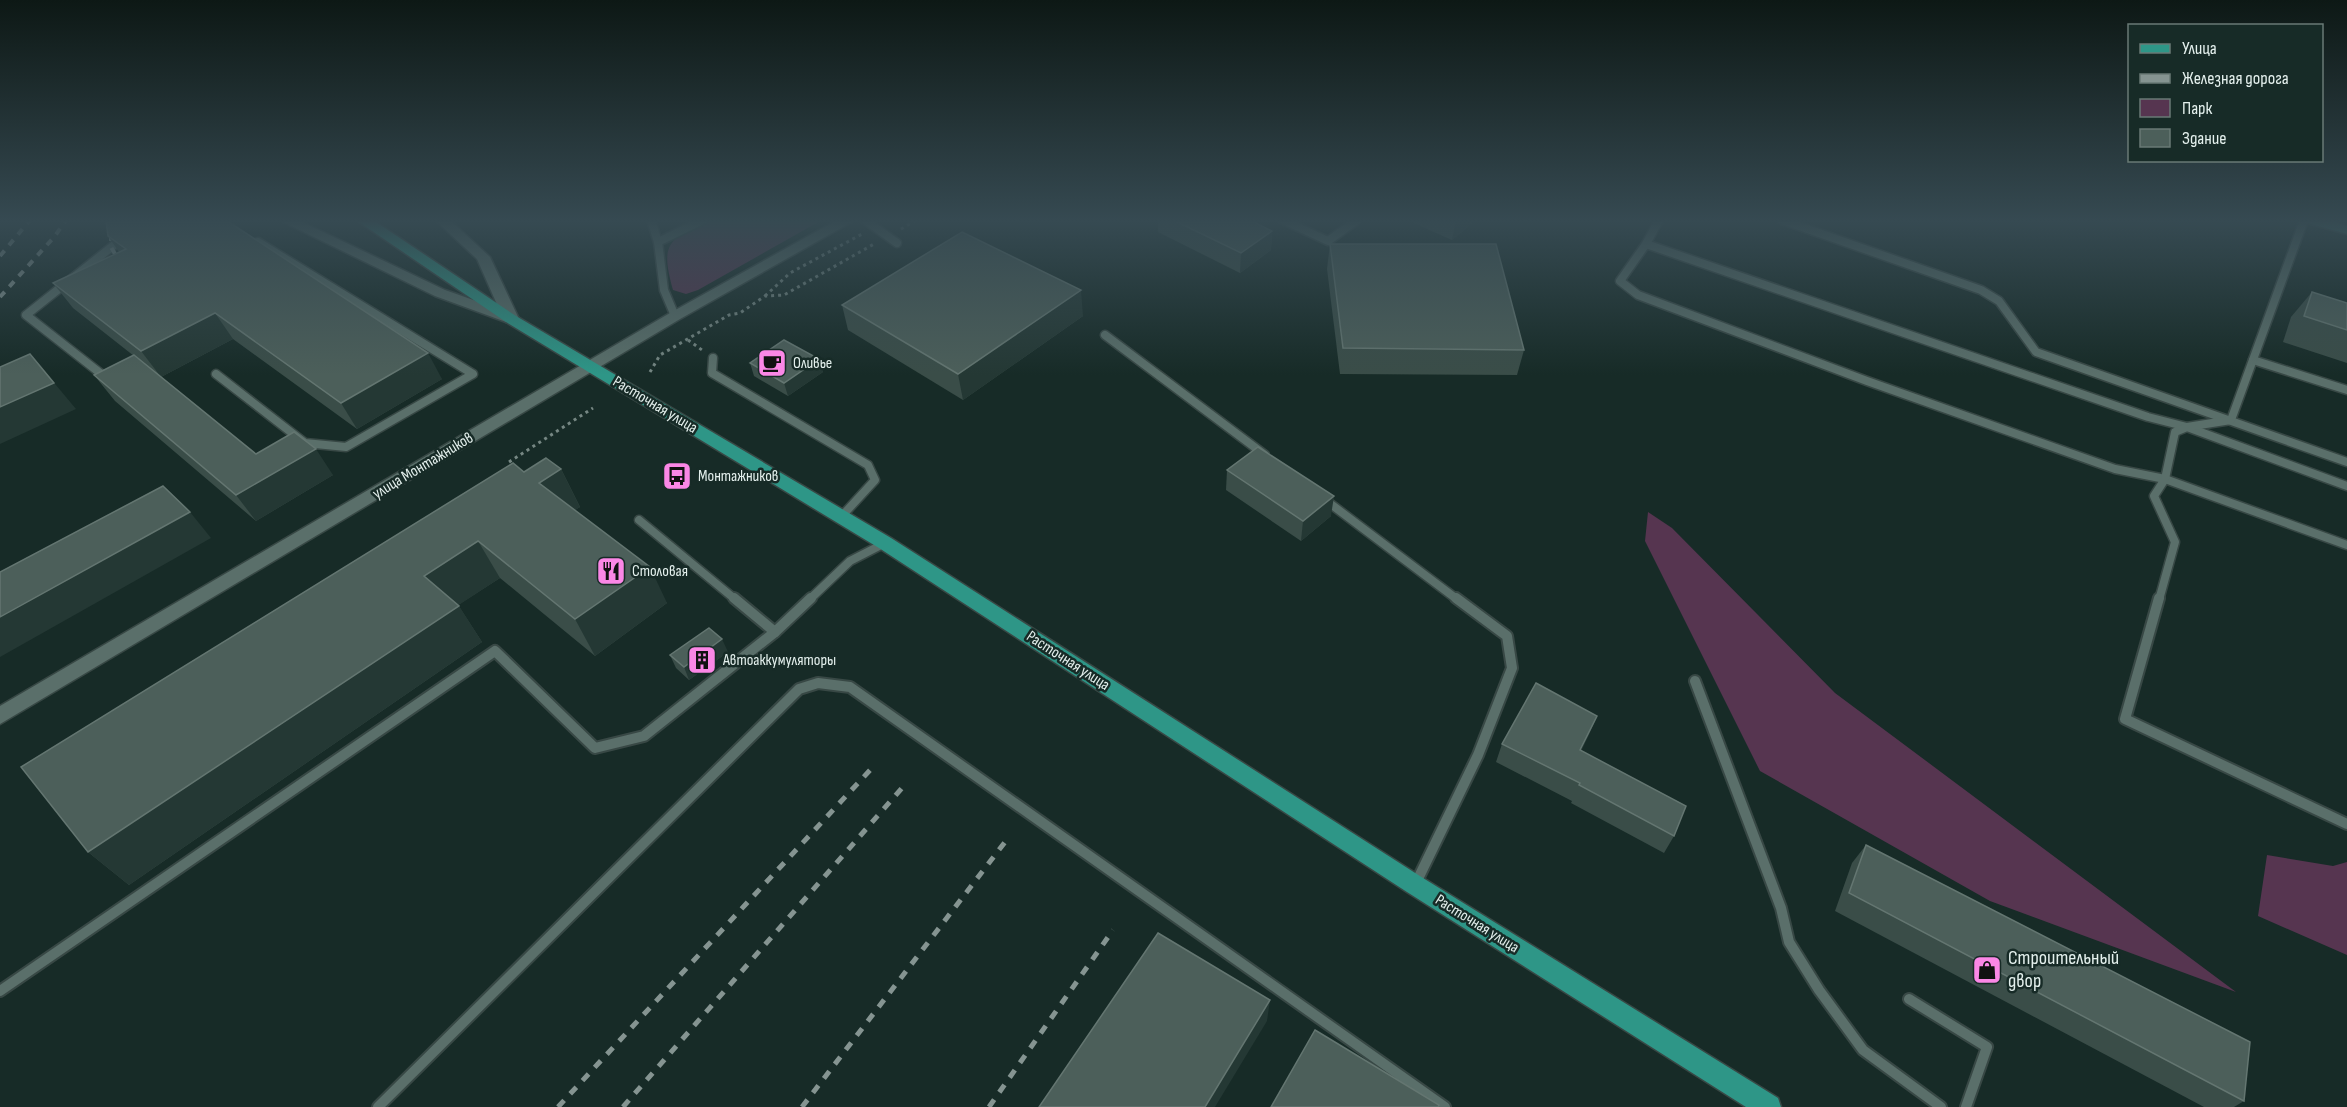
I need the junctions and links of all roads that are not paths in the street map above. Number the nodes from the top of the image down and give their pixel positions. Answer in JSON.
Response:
{"nodes":[{"id":1,"x":80,"y":272,"type":"edge"},
{"id":2,"x":306,"y":272,"type":"edge"},
{"id":3,"x":395,"y":272,"type":"edge"},
{"id":4,"x":440,"y":272,"type":"edge"},
{"id":5,"x":490,"y":272,"type":"edge"},
{"id":6,"x":662,"y":272,"type":"edge"},
{"id":7,"x":755,"y":272,"type":"edge"},
{"id":8,"x":1627,"y":272,"type":"edge"},
{"id":9,"x":1726,"y":272,"type":"edge"},
{"id":10,"x":1929,"y":272,"type":"edge"},
{"id":11,"x":2285,"y":272,"type":"edge"},
{"id":12,"x":675,"y":316,"type":"junction"},
{"id":13,"x":511,"y":319,"type":"junction"},
{"id":14,"x":1105,"y":335,"type":"dead end"},
{"id":15,"x":713,"y":358,"type":"dead end"},
{"id":16,"x":2253,"y":360,"type":"junction"},
{"id":17,"x":591,"y":367,"type":"junction"},
{"id":18,"x":216,"y":374,"type":"dead end"},
{"id":19,"x":116,"y":385,"type":"edge"},
{"id":20,"x":2347,"y":390,"type":"edge"},
{"id":21,"x":2231,"y":420,"type":"junction"},
{"id":22,"x":2187,"y":427,"type":"junction"},
{"id":23,"x":2347,"y":462,"type":"edge"},
{"id":24,"x":1277,"y":464,"type":"edge"},
{"id":25,"x":2165,"y":479,"type":"junction"},
{"id":26,"x":2347,"y":486,"type":"edge"},
{"id":27,"x":1315,"y":493,"type":"edge"},
{"id":28,"x":841,"y":517,"type":"junction"},
{"id":29,"x":639,"y":520,"type":"dead end"},
{"id":30,"x":885,"y":543,"type":"junction"},
{"id":31,"x":2347,"y":545,"type":"edge"},
{"id":32,"x":775,"y":632,"type":"junction"},
{"id":33,"x":1695,"y":681,"type":"dead end"},
{"id":34,"x":0,"y":716,"type":"edge"},
{"id":35,"x":2347,"y":824,"type":"edge"},
{"id":36,"x":1415,"y":885,"type":"junction"},
{"id":37,"x":0,"y":991,"type":"edge"},
{"id":38,"x":1909,"y":999,"type":"dead end"},
{"id":39,"x":378,"y":1107,"type":"edge"},
{"id":40,"x":1445,"y":1107,"type":"edge"},
{"id":41,"x":1769,"y":1107,"type":"edge"},
{"id":42,"x":1941,"y":1107,"type":"edge"},
{"id":43,"x":1966,"y":1107,"type":"edge"}],
"edges":[{"from":1,"to":19,"type":"lane"},
{"from":2,"to":18,"type":"lane"},
{"from":3,"to":13,"type":"street"},
{"from":4,"to":13,"type":"main road","name":"Расточная улица"},
{"from":5,"to":13,"type":"street"},
{"from":6,"to":12,"type":"lane"},
{"from":7,"to":12,"type":"street","name":"улица Монтажников"},
{"from":8,"to":25,"type":"lane"},
{"from":9,"to":22,"type":"lane"},
{"from":10,"to":21,"type":"lane"},
{"from":11,"to":16,"type":"lane"},
{"from":12,"to":17,"type":"street","name":"улица Монтажников"},
{"from":13,"to":17,"type":"main road","name":"Расточная улица"},
{"from":14,"to":24,"type":"lane"},
{"from":15,"to":28,"type":"lane"},
{"from":16,"to":20,"type":"lane"},
{"from":16,"to":21,"type":"lane"},
{"from":17,"to":28,"type":"main road","name":"Расточная улица"},
{"from":17,"to":34,"type":"street","name":"улица Монтажников"},
{"from":21,"to":22,"type":"lane"},
{"from":21,"to":23,"type":"lane"},
{"from":22,"to":25,"type":"lane"},
{"from":22,"to":26,"type":"lane"},
{"from":25,"to":31,"type":"lane"},
{"from":25,"to":35,"type":"lane"},
{"from":27,"to":36,"type":"lane"},
{"from":28,"to":30,"type":"main road","name":"Расточная улица"},
{"from":29,"to":32,"type":"lane"},
{"from":30,"to":32,"type":"lane"},
{"from":30,"to":36,"type":"main road","name":"Расточная улица"},
{"from":32,"to":37,"type":"lane"},
{"from":33,"to":42,"type":"lane"},
{"from":36,"to":41,"type":"main road","name":"Расточная улица"},
{"from":38,"to":43,"type":"lane"},
{"from":39,"to":40,"type":"lane"}]}
